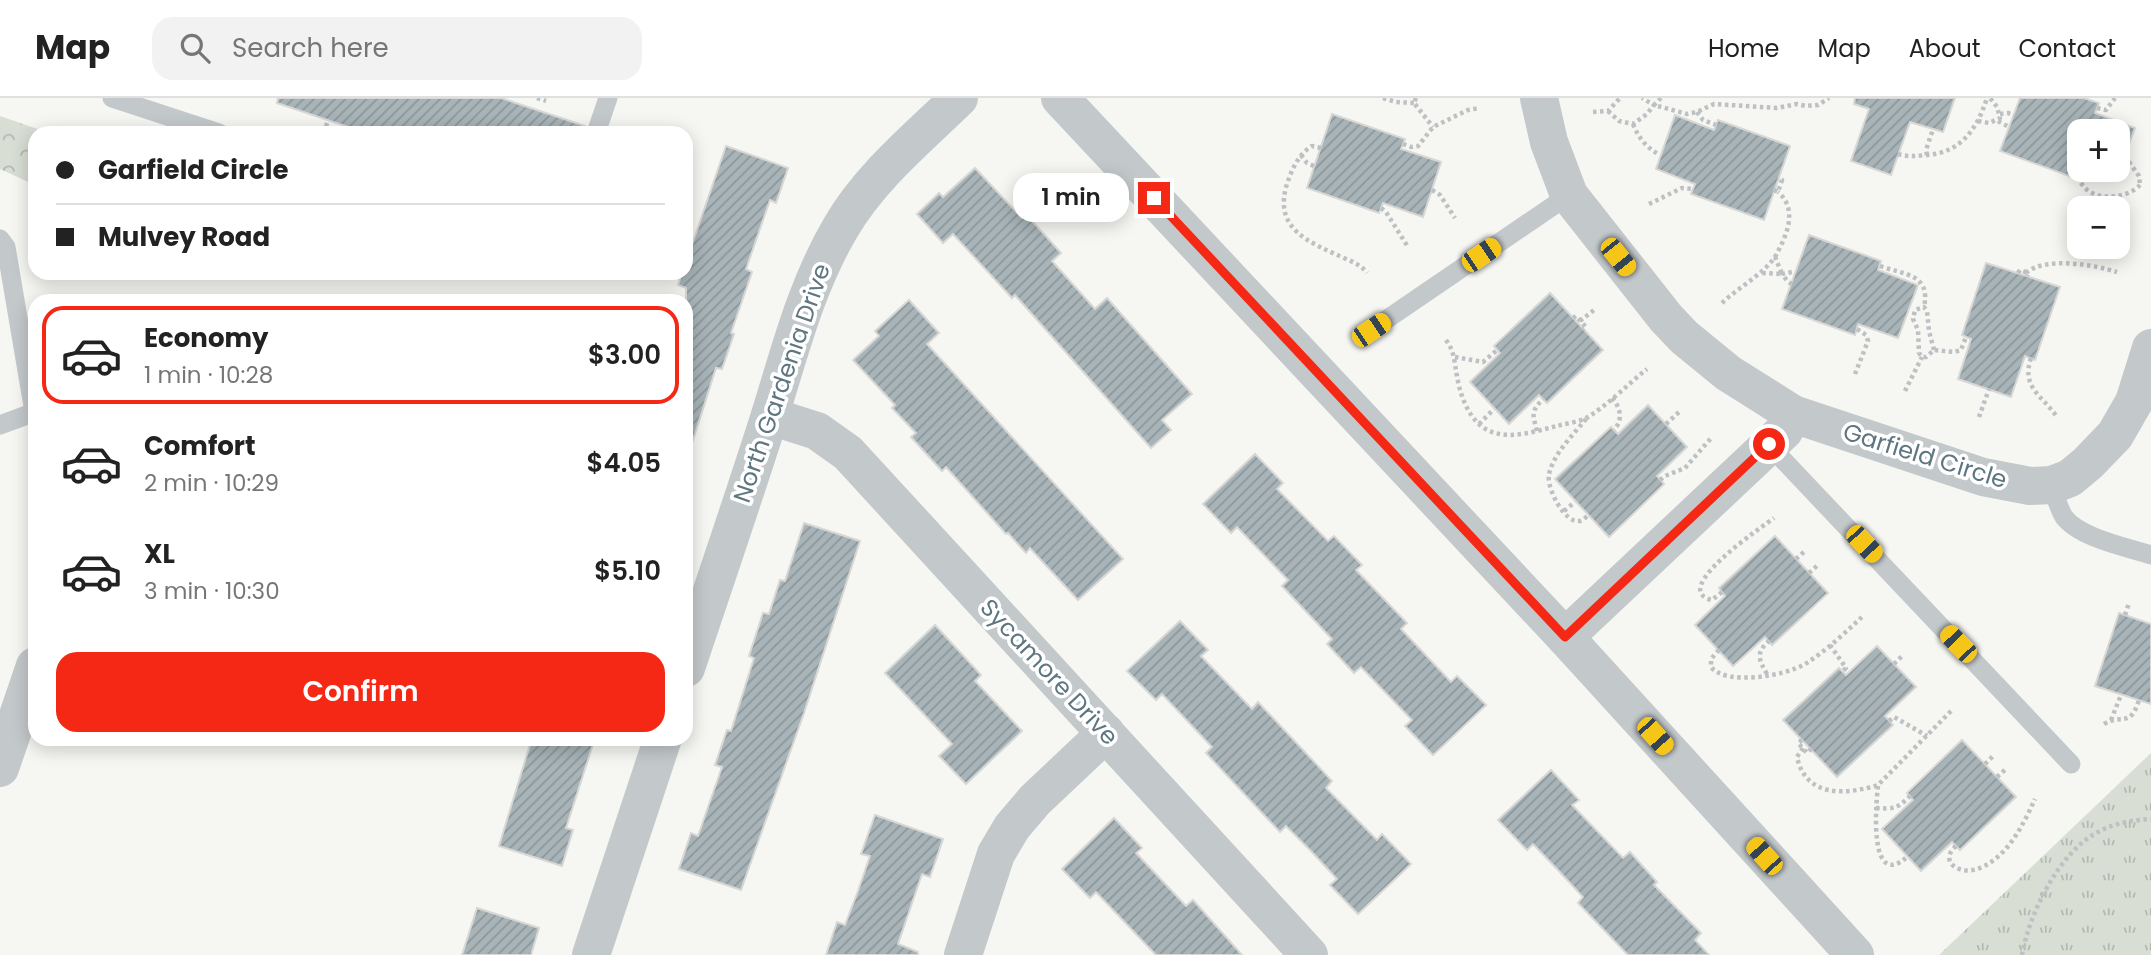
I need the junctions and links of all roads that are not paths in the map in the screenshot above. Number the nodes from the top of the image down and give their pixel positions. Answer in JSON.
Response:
{"nodes":[{"id":1,"x":112,"y":98,"type":"edge"},
{"id":2,"x":608,"y":98,"type":"edge"},
{"id":3,"x":959,"y":98,"type":"edge"},
{"id":4,"x":1060,"y":98,"type":"edge"},
{"id":5,"x":1539,"y":98,"type":"edge"},
{"id":6,"x":198,"y":126,"type":"edge"},
{"id":7,"x":598,"y":126,"type":"edge"},
{"id":8,"x":1569,"y":195,"type":"junction"},
{"id":9,"x":0,"y":239,"type":"edge"},
{"id":10,"x":1371,"y":330,"type":"dead end"},
{"id":11,"x":2151,"y":348,"type":"edge"},
{"id":12,"x":28,"y":377,"type":"edge"},
{"id":13,"x":28,"y":414,"type":"edge"},
{"id":14,"x":1793,"y":414,"type":"junction"},
{"id":15,"x":770,"y":416,"type":"junction"},
{"id":16,"x":0,"y":425,"type":"edge"},
{"id":17,"x":1769,"y":444,"type":"junction"},
{"id":18,"x":2052,"y":485,"type":"junction"},
{"id":19,"x":2151,"y":555,"type":"edge"},
{"id":20,"x":1565,"y":637,"type":"junction"},
{"id":21,"x":693,"y":647,"type":"edge"},
{"id":22,"x":28,"y":686,"type":"edge"},
{"id":23,"x":1106,"y":733,"type":"junction"},
{"id":24,"x":660,"y":746,"type":"edge"},
{"id":25,"x":2071,"y":764,"type":"dead end"},
{"id":26,"x":0,"y":768,"type":"edge"},
{"id":27,"x":591,"y":955,"type":"edge"},
{"id":28,"x":963,"y":955,"type":"edge"},
{"id":29,"x":1309,"y":955,"type":"edge"},
{"id":30,"x":1855,"y":955,"type":"edge"}],
"edges":[{"from":1,"to":6,"type":"lane"},
{"from":2,"to":7,"type":"lane"},
{"from":3,"to":15,"type":"street","name":"North Gardenia Drive"},
{"from":4,"to":20,"type":"street"},
{"from":5,"to":8,"type":"street","name":"Garfield Circle"},
{"from":8,"to":10,"type":"lane"},
{"from":8,"to":14,"type":"street","name":"Garfield Circle"},
{"from":9,"to":12,"type":"lane"},
{"from":11,"to":18,"type":"street"},
{"from":13,"to":16,"type":"lane"},
{"from":14,"to":17,"type":"street"},
{"from":14,"to":18,"type":"street","name":"Garfield Circle"},
{"from":15,"to":21,"type":"street","name":"North Gardenia Drive"},
{"from":15,"to":23,"type":"street","name":"Sycamore Drive"},
{"from":17,"to":20,"type":"street"},
{"from":17,"to":25,"type":"lane"},
{"from":18,"to":19,"type":"lane"},
{"from":20,"to":30,"type":"street"},
{"from":22,"to":26,"type":"street"},
{"from":23,"to":28,"type":"street"},
{"from":23,"to":29,"type":"street","name":"Sycamore Drive"},
{"from":24,"to":27,"type":"street"}]}
